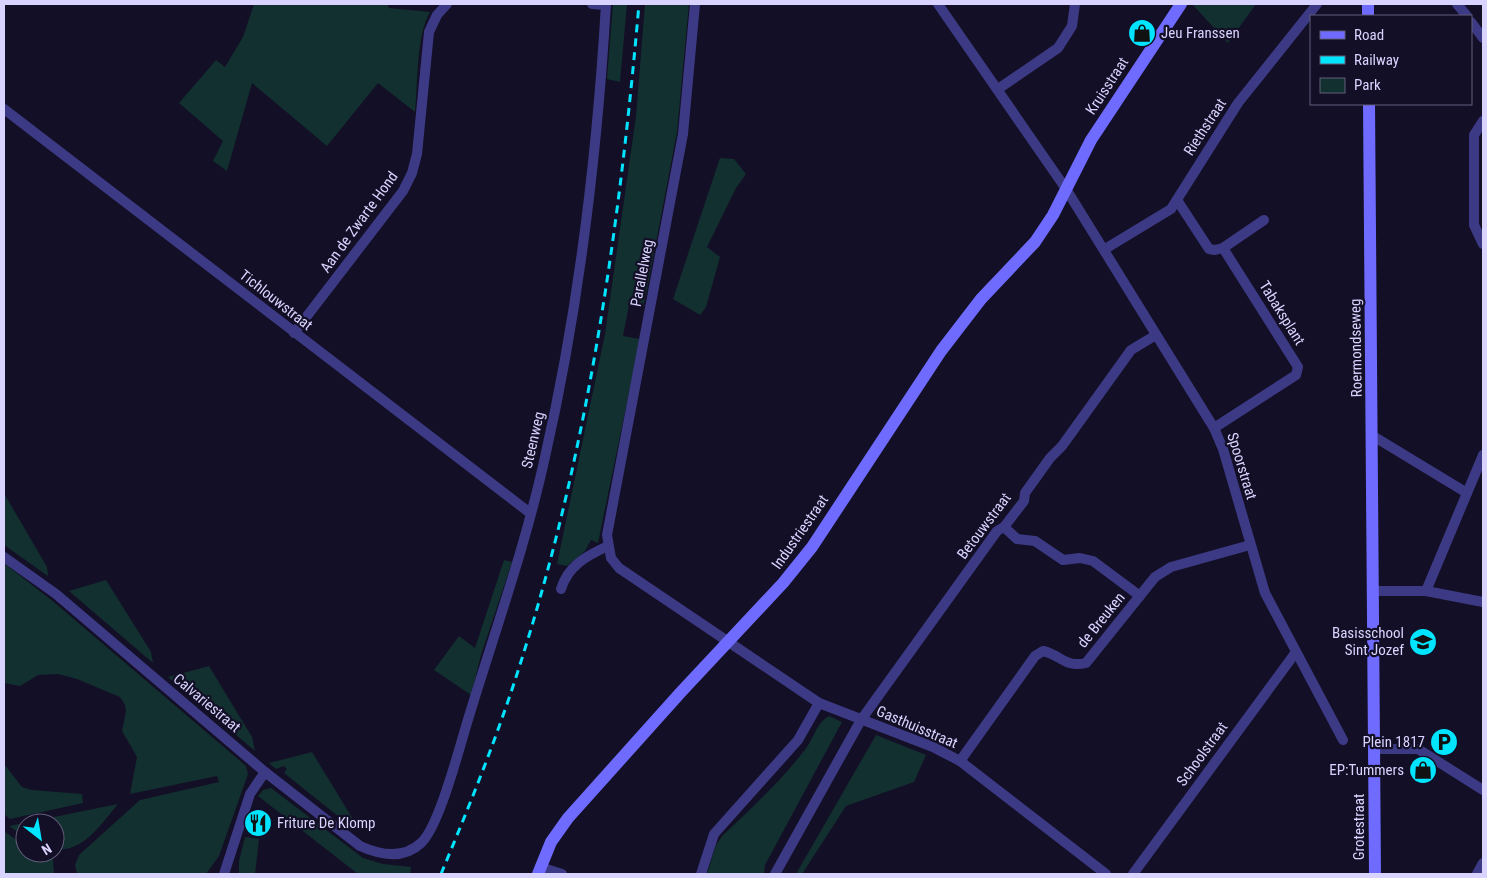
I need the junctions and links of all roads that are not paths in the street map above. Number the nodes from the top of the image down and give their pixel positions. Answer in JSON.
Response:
{"nodes":[{"id":1,"x":447,"y":4,"type":"edge"},
{"id":2,"x":592,"y":4,"type":"edge"},
{"id":3,"x":606,"y":4,"type":"edge"},
{"id":4,"x":695,"y":4,"type":"edge"},
{"id":5,"x":938,"y":4,"type":"edge"},
{"id":6,"x":1075,"y":4,"type":"edge"},
{"id":7,"x":1181,"y":4,"type":"edge"},
{"id":8,"x":1316,"y":4,"type":"edge"},
{"id":9,"x":1457,"y":4,"type":"edge"},
{"id":10,"x":1465,"y":15,"type":"edge"},
{"id":11,"x":1472,"y":23,"type":"edge"},
{"id":12,"x":1483,"y":38,"type":"edge"},
{"id":13,"x":998,"y":89,"type":"junction"},
{"id":14,"x":1369,"y":105,"type":"edge"},
{"id":15,"x":4,"y":109,"type":"edge"},
{"id":16,"x":1483,"y":121,"type":"edge"},
{"id":17,"x":1066,"y":189,"type":"junction"},
{"id":18,"x":1176,"y":200,"type":"junction"},
{"id":19,"x":1264,"y":220,"type":"dead end"},
{"id":20,"x":1483,"y":244,"type":"edge"},
{"id":21,"x":1223,"y":248,"type":"junction"},
{"id":22,"x":1105,"y":249,"type":"junction"},
{"id":23,"x":294,"y":333,"type":"junction"},
{"id":24,"x":1156,"y":335,"type":"junction"},
{"id":25,"x":1214,"y":428,"type":"junction"},
{"id":26,"x":1373,"y":436,"type":"junction"},
{"id":27,"x":1483,"y":459,"type":"edge"},
{"id":28,"x":1468,"y":492,"type":"junction"},
{"id":29,"x":530,"y":512,"type":"junction"},
{"id":30,"x":1004,"y":527,"type":"junction"},
{"id":31,"x":1250,"y":545,"type":"junction"},
{"id":32,"x":608,"y":546,"type":"junction"},
{"id":33,"x":4,"y":557,"type":"edge"},
{"id":34,"x":561,"y":589,"type":"dead end"},
{"id":35,"x":1374,"y":591,"type":"junction"},
{"id":36,"x":1426,"y":591,"type":"junction"},
{"id":37,"x":1140,"y":596,"type":"junction"},
{"id":38,"x":1483,"y":602,"type":"edge"},
{"id":39,"x":728,"y":644,"type":"junction"},
{"id":40,"x":1296,"y":652,"type":"junction"},
{"id":41,"x":819,"y":703,"type":"junction"},
{"id":42,"x":861,"y":720,"type":"junction"},
{"id":43,"x":1343,"y":740,"type":"dead end"},
{"id":44,"x":1376,"y":749,"type":"junction"},
{"id":45,"x":960,"y":761,"type":"junction"},
{"id":46,"x":265,"y":772,"type":"junction"},
{"id":47,"x":1483,"y":790,"type":"edge"},
{"id":48,"x":400,"y":854,"type":"joint"},
{"id":49,"x":1483,"y":863,"type":"edge"},
{"id":50,"x":539,"y":871,"type":"edge"},
{"id":51,"x":224,"y":874,"type":"edge"},
{"id":52,"x":562,"y":874,"type":"edge"},
{"id":53,"x":701,"y":874,"type":"edge"},
{"id":54,"x":775,"y":874,"type":"edge"},
{"id":55,"x":1106,"y":874,"type":"edge"},
{"id":56,"x":1133,"y":874,"type":"edge"},
{"id":57,"x":1375,"y":874,"type":"edge"},
{"id":58,"x":1477,"y":874,"type":"edge"}],
"edges":[{"from":1,"to":23,"type":"street","name":"Aan de Zwarte Hond"},
{"from":2,"to":3,"type":"street"},
{"from":3,"to":29,"type":"street","name":"Steenweg"},
{"from":4,"to":32,"type":"street","name":"Parallelweg"},
{"from":5,"to":13,"type":"street","name":"Spoorstraat"},
{"from":6,"to":13,"type":"street"},
{"from":7,"to":17,"type":"street","name":"Kruisstraat"},
{"from":8,"to":18,"type":"street","name":"Riethstraat"},
{"from":9,"to":10,"type":"street"},
{"from":11,"to":12,"type":"street"},
{"from":13,"to":17,"type":"street","name":"Spoorstraat"},
{"from":14,"to":26,"type":"street","name":"Roermondseweg"},
{"from":15,"to":23,"type":"street","name":"Tichlouwstraat"},
{"from":16,"to":20,"type":"street"},
{"from":17,"to":22,"type":"street","name":"Spoorstraat"},
{"from":17,"to":39,"type":"street","name":"Industriestraat"},
{"from":18,"to":21,"type":"street"},
{"from":18,"to":22,"type":"street","name":"Riethstraat"},
{"from":19,"to":21,"type":"street"},
{"from":21,"to":25,"type":"street","name":"Tabaksplant"},
{"from":22,"to":24,"type":"street","name":"Spoorstraat"},
{"from":23,"to":29,"type":"street","name":"Tichlouwstraat"},
{"from":24,"to":25,"type":"street","name":"Spoorstraat"},
{"from":24,"to":30,"type":"street","name":"Betouwstraat"},
{"from":25,"to":31,"type":"street","name":"Spoorstraat"},
{"from":26,"to":28,"type":"street"},
{"from":26,"to":35,"type":"street","name":"Roermondseweg"},
{"from":27,"to":28,"type":"street"},
{"from":28,"to":36,"type":"street"},
{"from":29,"to":48,"type":"street","name":"Steenweg"},
{"from":30,"to":37,"type":"street"},
{"from":30,"to":42,"type":"street","name":"Betouwstraat"},
{"from":31,"to":37,"type":"street","name":"de Breuken"},
{"from":31,"to":40,"type":"street","name":"Spoorstraat"},
{"from":32,"to":34,"type":"street"},
{"from":32,"to":39,"type":"street"},
{"from":33,"to":46,"type":"street","name":"Calvariestraat"},
{"from":35,"to":36,"type":"street"},
{"from":35,"to":44,"type":"street","name":"Grotestraat"},
{"from":36,"to":38,"type":"street"},
{"from":37,"to":45,"type":"street","name":"de Breuken"},
{"from":39,"to":41,"type":"street","name":"Gasthuisstraat"},
{"from":39,"to":50,"type":"street","name":"Industriestraat"},
{"from":40,"to":43,"type":"street","name":"Spoorstraat"},
{"from":40,"to":56,"type":"street","name":"Schoolstraat"},
{"from":41,"to":42,"type":"street","name":"Gasthuisstraat"},
{"from":41,"to":53,"type":"street"},
{"from":42,"to":45,"type":"street","name":"Gasthuisstraat"},
{"from":42,"to":54,"type":"street","name":"Betouwstraat"},
{"from":44,"to":47,"type":"street"},
{"from":44,"to":57,"type":"street","name":"Grotestraat"},
{"from":45,"to":55,"type":"street","name":"Gasthuisstraat"},
{"from":46,"to":48,"type":"street","name":"Calvariestraat"},
{"from":46,"to":51,"type":"street"},
{"from":49,"to":58,"type":"street"},
{"from":50,"to":52,"type":"street"}]}
